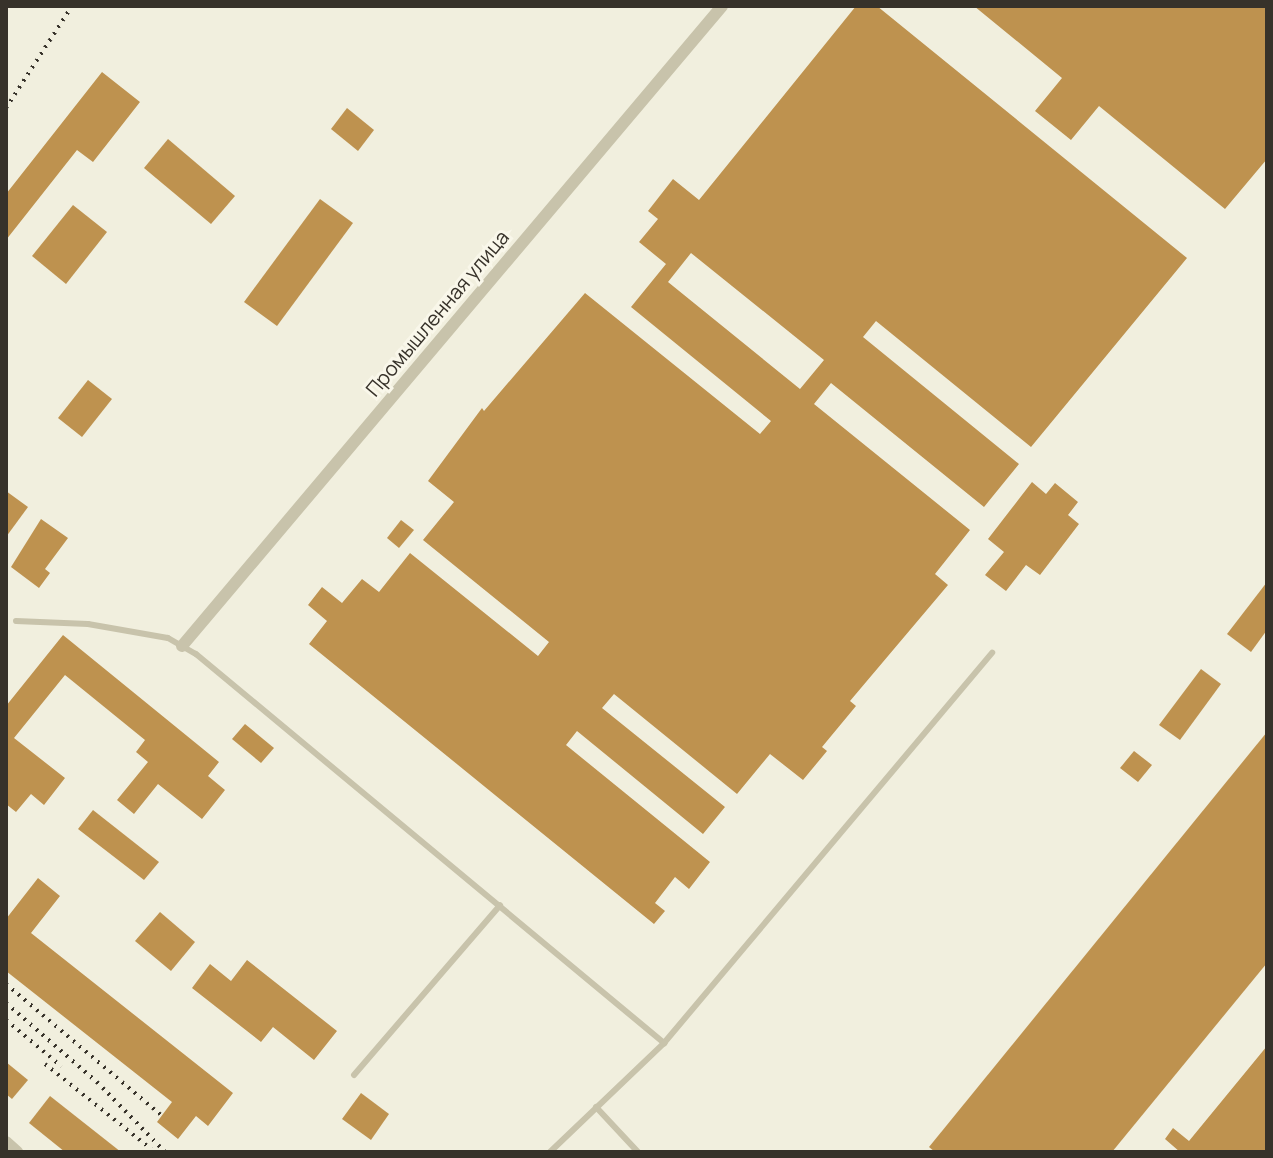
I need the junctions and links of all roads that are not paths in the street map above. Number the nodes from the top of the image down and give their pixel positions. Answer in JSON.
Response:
{"nodes":[{"id":1,"x":722,"y":6,"type":"edge"},
{"id":2,"x":16,"y":621,"type":"dead end"},
{"id":3,"x":182,"y":646,"type":"junction"},
{"id":4,"x":992,"y":653,"type":"dead end"},
{"id":5,"x":500,"y":905,"type":"junction"},
{"id":6,"x":664,"y":1043,"type":"junction"},
{"id":7,"x":354,"y":1075,"type":"dead end"},
{"id":8,"x":596,"y":1107,"type":"junction"},
{"id":9,"x":6,"y":1142,"type":"edge"},
{"id":10,"x":17,"y":1152,"type":"edge"},
{"id":11,"x":550,"y":1152,"type":"edge"},
{"id":12,"x":638,"y":1152,"type":"edge"}],
"edges":[{"from":1,"to":3,"type":"street","name":"Промышленная улица"},
{"from":2,"to":3,"type":"lane"},
{"from":3,"to":5,"type":"lane"},
{"from":4,"to":6,"type":"lane"},
{"from":5,"to":6,"type":"lane"},
{"from":5,"to":7,"type":"lane"},
{"from":6,"to":8,"type":"lane"},
{"from":8,"to":11,"type":"lane"},
{"from":8,"to":12,"type":"lane"},
{"from":9,"to":10,"type":"street"}]}
